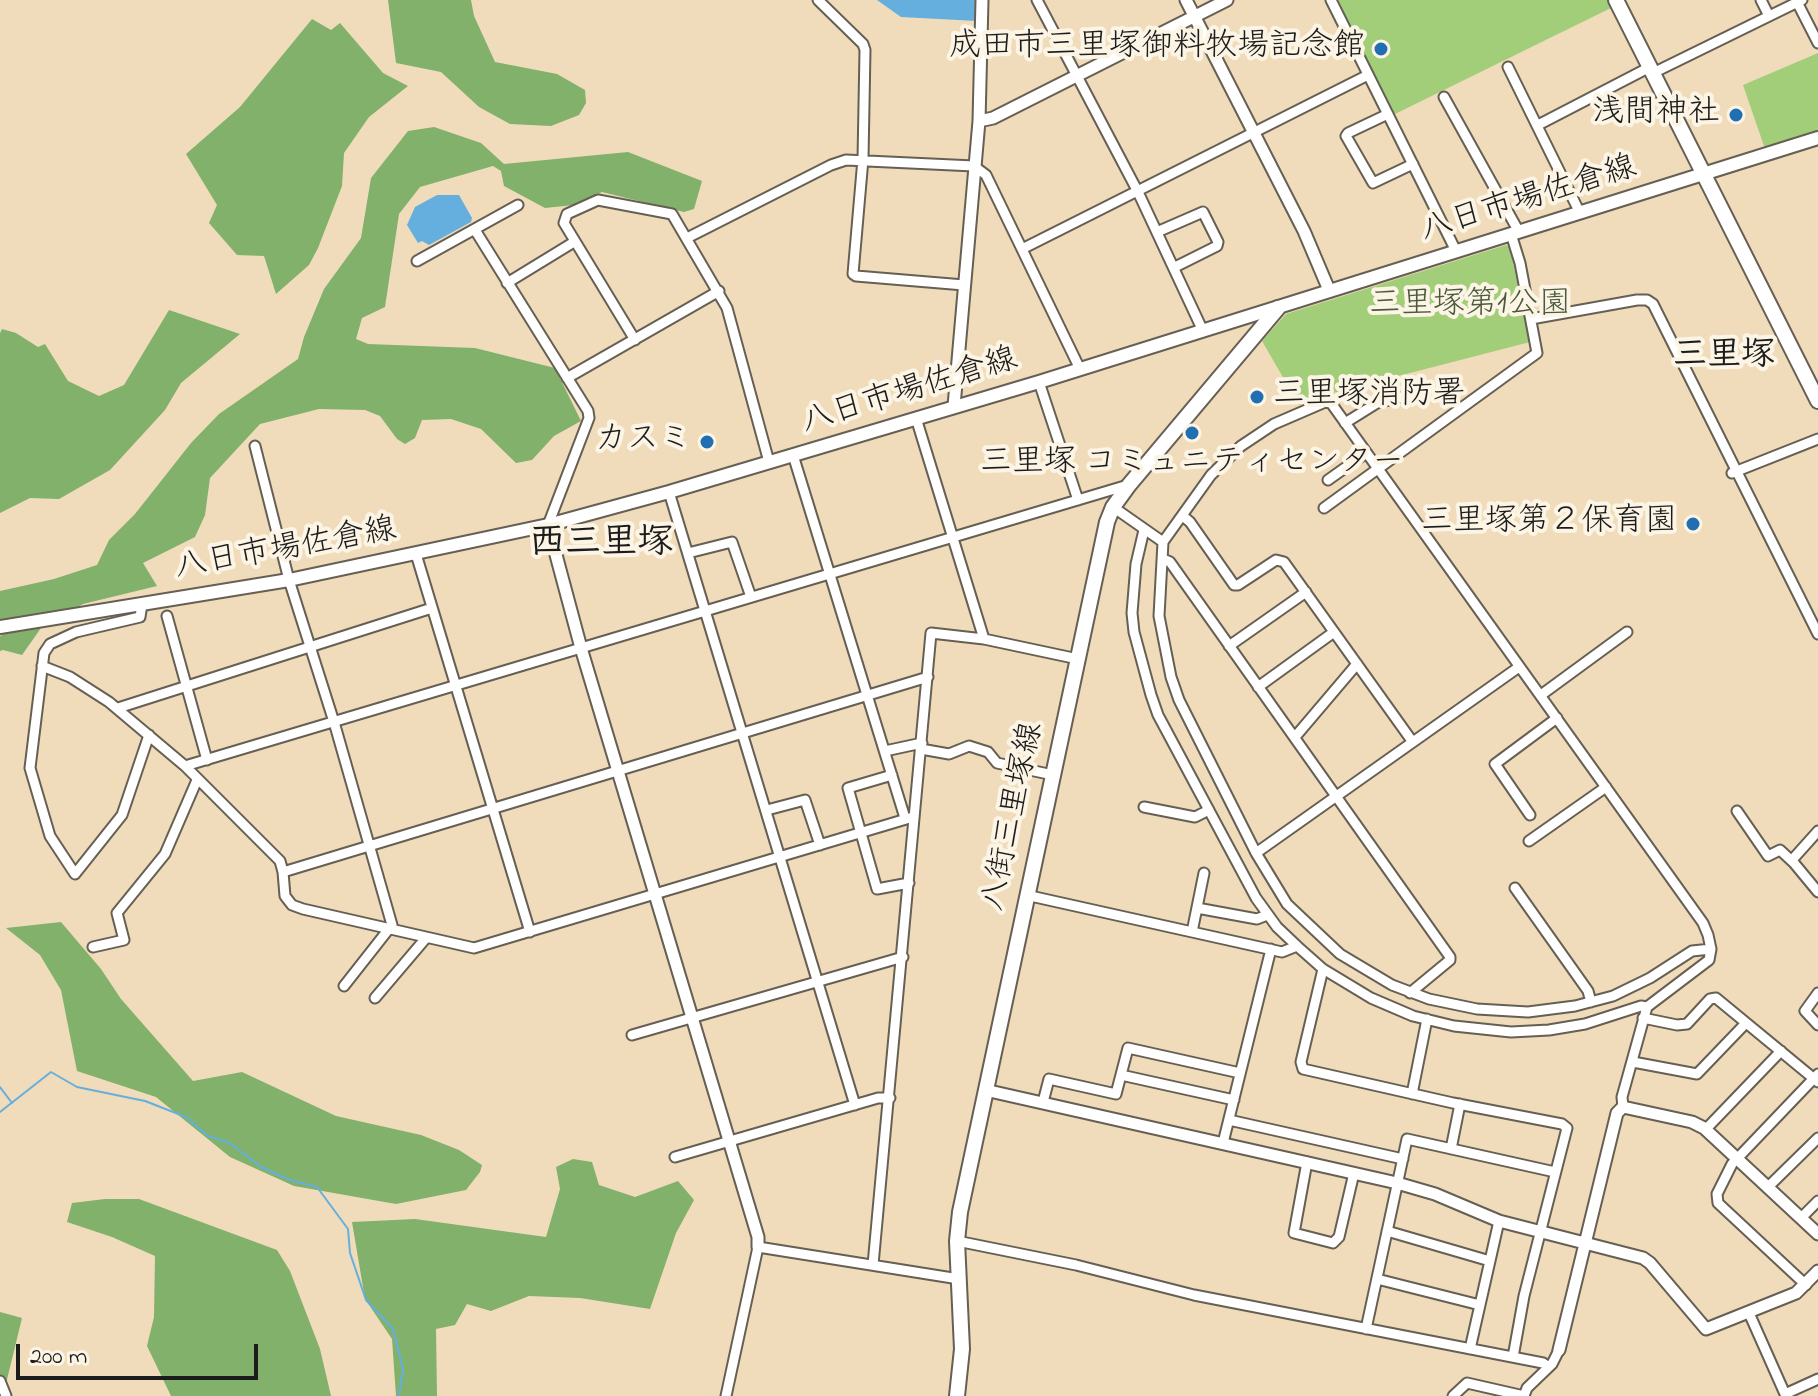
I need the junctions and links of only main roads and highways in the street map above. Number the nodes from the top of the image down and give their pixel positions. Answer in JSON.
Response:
{"nodes":[{"id":1,"x":1616,"y":0,"type":"edge"},
{"id":2,"x":1817,"y":140,"type":"edge"},
{"id":3,"x":1705,"y":173,"type":"junction"},
{"id":4,"x":1278,"y":308,"type":"junction"},
{"id":5,"x":1818,"y":401,"type":"edge"},
{"id":6,"x":0,"y":627,"type":"edge"},
{"id":7,"x":957,"y":1396,"type":"edge"}],
"edges":[{"from":1,"to":3,"type":"main road"},
{"from":2,"to":3,"type":"main road","name":"八日市場佐倉線"},
{"from":3,"to":4,"type":"main road","name":"八日市場佐倉線"},
{"from":3,"to":5,"type":"main road"},
{"from":4,"to":6,"type":"main road","name":"八日市場佐倉線"},
{"from":4,"to":7,"type":"main road","name":"八街三里塚線"}]}
